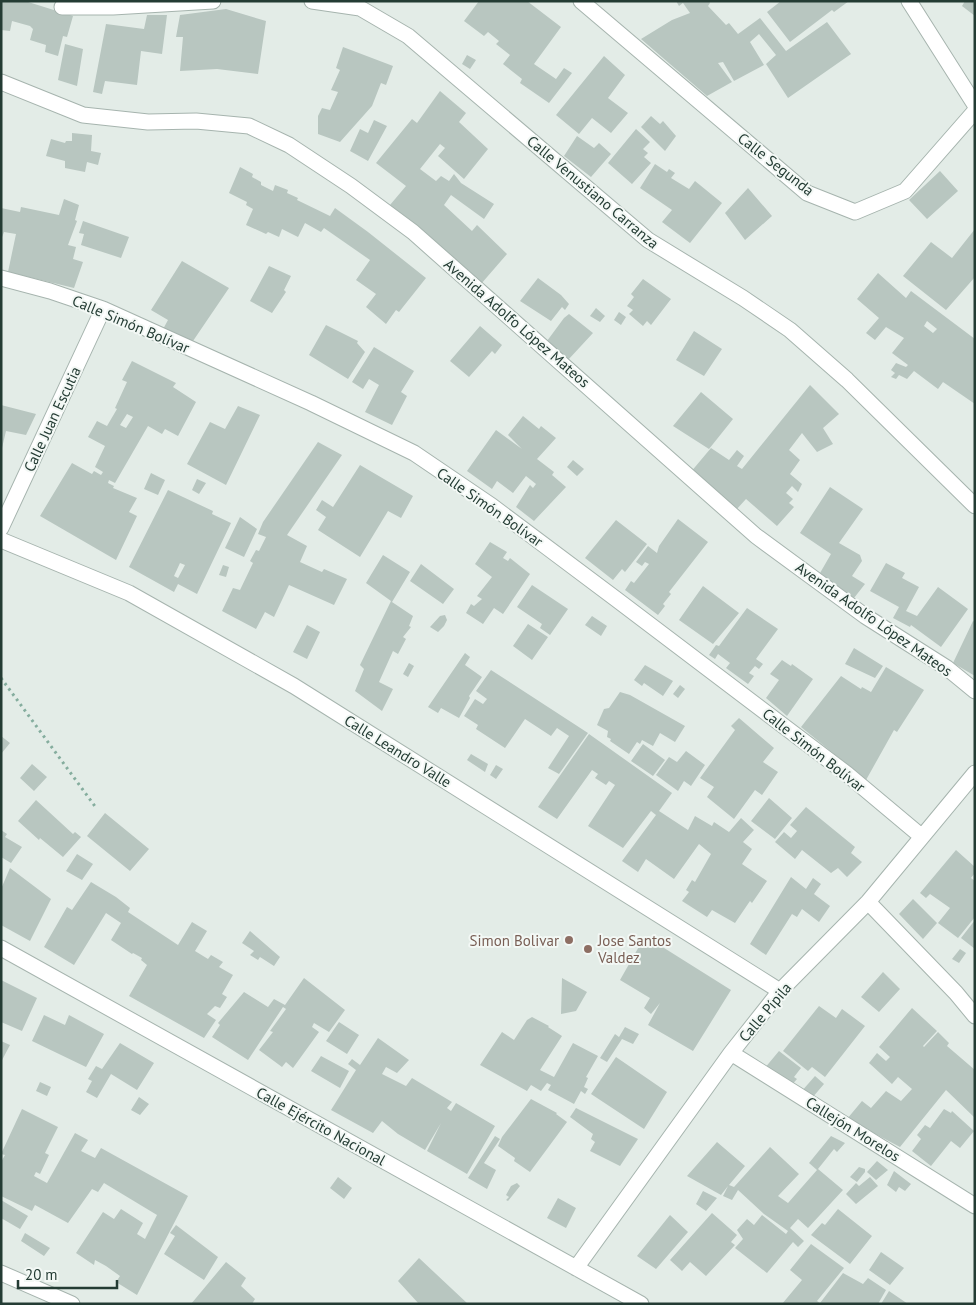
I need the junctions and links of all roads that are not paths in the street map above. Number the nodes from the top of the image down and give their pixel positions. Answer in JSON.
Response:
{"nodes":[{"id":1,"x":213,"y":1,"type":"edge"},
{"id":2,"x":312,"y":1,"type":"edge"},
{"id":3,"x":581,"y":1,"type":"edge"},
{"id":4,"x":909,"y":1,"type":"edge"},
{"id":5,"x":362,"y":5,"type":"edge"},
{"id":6,"x":62,"y":6,"type":"dead end"},
{"id":7,"x":1,"y":82,"type":"edge"},
{"id":8,"x":975,"y":105,"type":"edge"},
{"id":9,"x":975,"y":111,"type":"edge"},
{"id":10,"x":1,"y":278,"type":"edge"},
{"id":11,"x":103,"y":310,"type":"junction"},
{"id":12,"x":975,"y":506,"type":"edge"},
{"id":13,"x":1,"y":528,"type":"edge"},
{"id":14,"x":1,"y":540,"type":"edge"},
{"id":15,"x":975,"y":691,"type":"edge"},
{"id":16,"x":975,"y":773,"type":"edge"},
{"id":17,"x":921,"y":836,"type":"junction"},
{"id":18,"x":868,"y":902,"type":"junction"},
{"id":19,"x":1,"y":948,"type":"edge"},
{"id":20,"x":780,"y":991,"type":"junction"},
{"id":21,"x":975,"y":1016,"type":"edge"},
{"id":22,"x":731,"y":1053,"type":"junction"},
{"id":23,"x":975,"y":1206,"type":"edge"},
{"id":24,"x":576,"y":1268,"type":"junction"},
{"id":25,"x":1,"y":1273,"type":"edge"},
{"id":26,"x":72,"y":1304,"type":"edge"},
{"id":27,"x":641,"y":1304,"type":"edge"}],
"edges":[{"from":1,"to":6,"type":"street"},
{"from":2,"to":5,"type":"street","name":"Calle Venustiano Carranza"},
{"from":3,"to":9,"type":"street","name":"Calle Segunda"},
{"from":4,"to":8,"type":"street"},
{"from":5,"to":12,"type":"street","name":"Calle Venustiano Carranza"},
{"from":7,"to":15,"type":"street","name":"Avenida Adolfo López Mateos"},
{"from":10,"to":11,"type":"street","name":"Calle Simón Bolívar"},
{"from":11,"to":13,"type":"street","name":"Calle Juan Escutia"},
{"from":11,"to":17,"type":"street","name":"Calle Simón Bolívar"},
{"from":14,"to":20,"type":"street","name":"Calle Leandro Valle"},
{"from":16,"to":17,"type":"street","name":"Calle Pípila"},
{"from":17,"to":18,"type":"street","name":"Calle Pípila"},
{"from":18,"to":20,"type":"street","name":"Calle Pípila"},
{"from":18,"to":21,"type":"street"},
{"from":19,"to":24,"type":"street","name":"Calle Ejército Nacional"},
{"from":20,"to":22,"type":"street","name":"Calle Pípila"},
{"from":22,"to":23,"type":"street","name":"Callejón Morelos"},
{"from":22,"to":24,"type":"street","name":"Calle Pípila"},
{"from":24,"to":27,"type":"street","name":"Calle Ejército Nacional"},
{"from":25,"to":26,"type":"street"}]}
